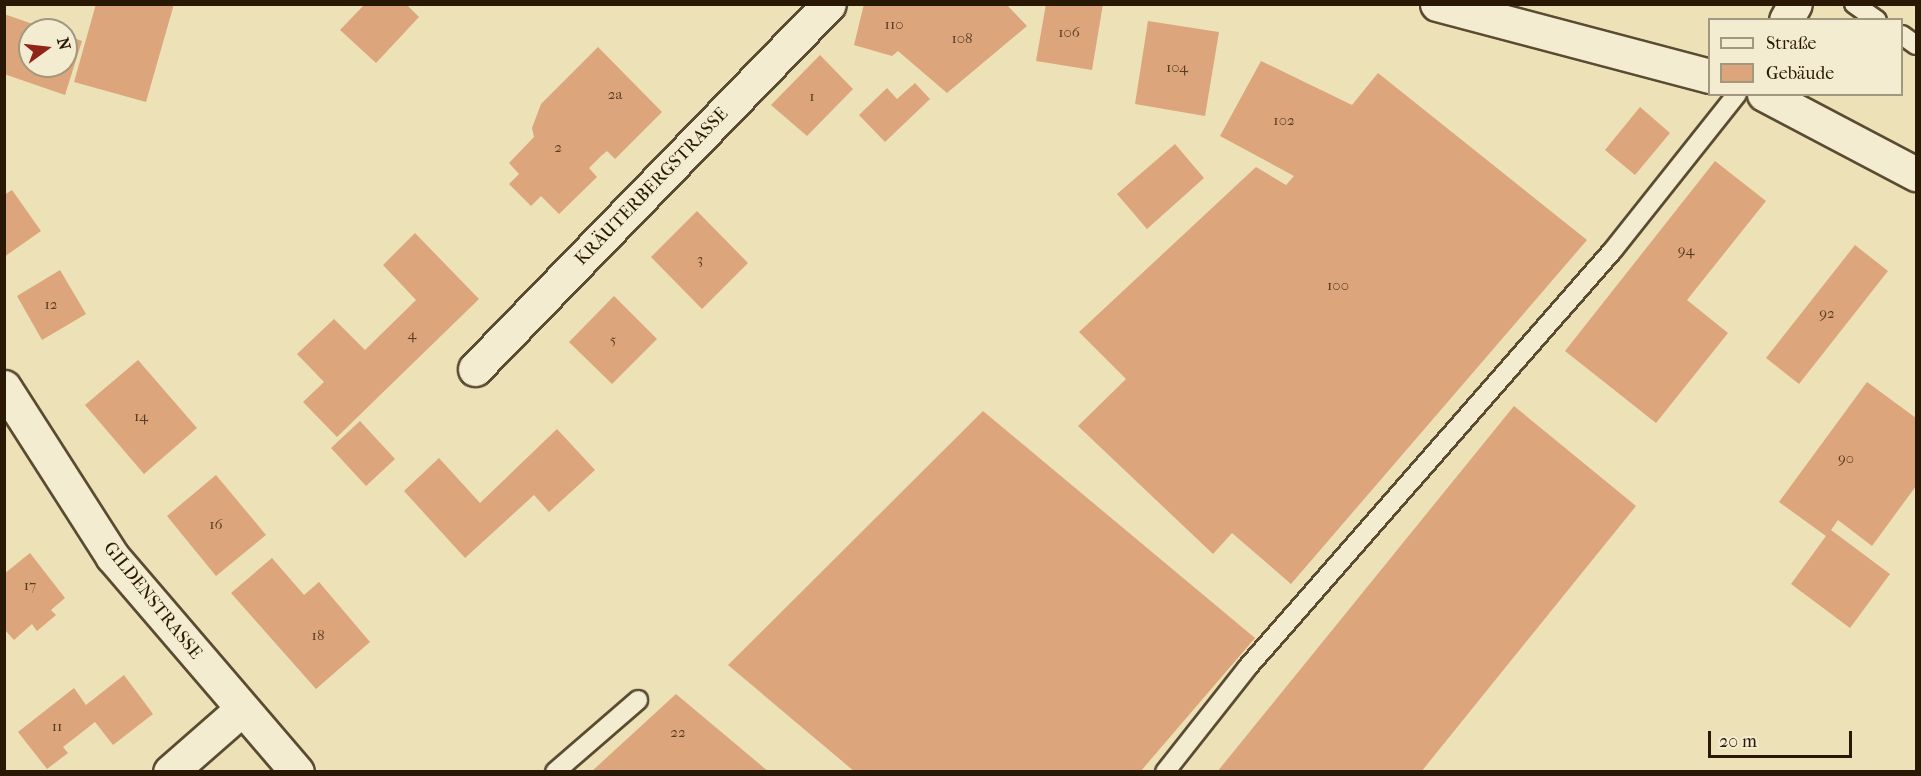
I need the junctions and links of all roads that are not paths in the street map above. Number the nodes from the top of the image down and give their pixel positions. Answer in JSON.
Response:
{"nodes":[{"id":1,"x":829,"y":4,"type":"edge"},
{"id":2,"x":1437,"y":4,"type":"edge"},
{"id":3,"x":1795,"y":4,"type":"edge"},
{"id":4,"x":1854,"y":4,"type":"edge"},
{"id":5,"x":1787,"y":18,"type":"edge"},
{"id":6,"x":1874,"y":18,"type":"edge"},
{"id":7,"x":1903,"y":36,"type":"edge"},
{"id":8,"x":1917,"y":45,"type":"edge"},
{"id":9,"x":1708,"y":75,"type":"edge"},
{"id":10,"x":1735,"y":96,"type":"edge"},
{"id":11,"x":1768,"y":96,"type":"edge"},
{"id":12,"x":1917,"y":174,"type":"edge"},
{"id":13,"x":475,"y":369,"type":"dead end"},
{"id":14,"x":4,"y":387,"type":"edge"},
{"id":15,"x":638,"y":700,"type":"dead end"},
{"id":16,"x":242,"y":709,"type":"junction"},
{"id":17,"x":170,"y":771,"type":"edge"},
{"id":18,"x":297,"y":771,"type":"edge"},
{"id":19,"x":555,"y":771,"type":"edge"},
{"id":20,"x":1165,"y":771,"type":"edge"}],
"edges":[{"from":1,"to":13,"type":"street","name":"KRÄUTERBERGSTRASSE"},
{"from":2,"to":9,"type":"street"},
{"from":3,"to":5,"type":"street"},
{"from":4,"to":6,"type":"lane"},
{"from":7,"to":8,"type":"lane"},
{"from":10,"to":20,"type":"lane"},
{"from":11,"to":12,"type":"street"},
{"from":14,"to":16,"type":"street","name":"GILDENSTRASSE"},
{"from":15,"to":19,"type":"lane"},
{"from":16,"to":17,"type":"street"},
{"from":16,"to":18,"type":"street","name":"GILDENSTRASSE"}]}
